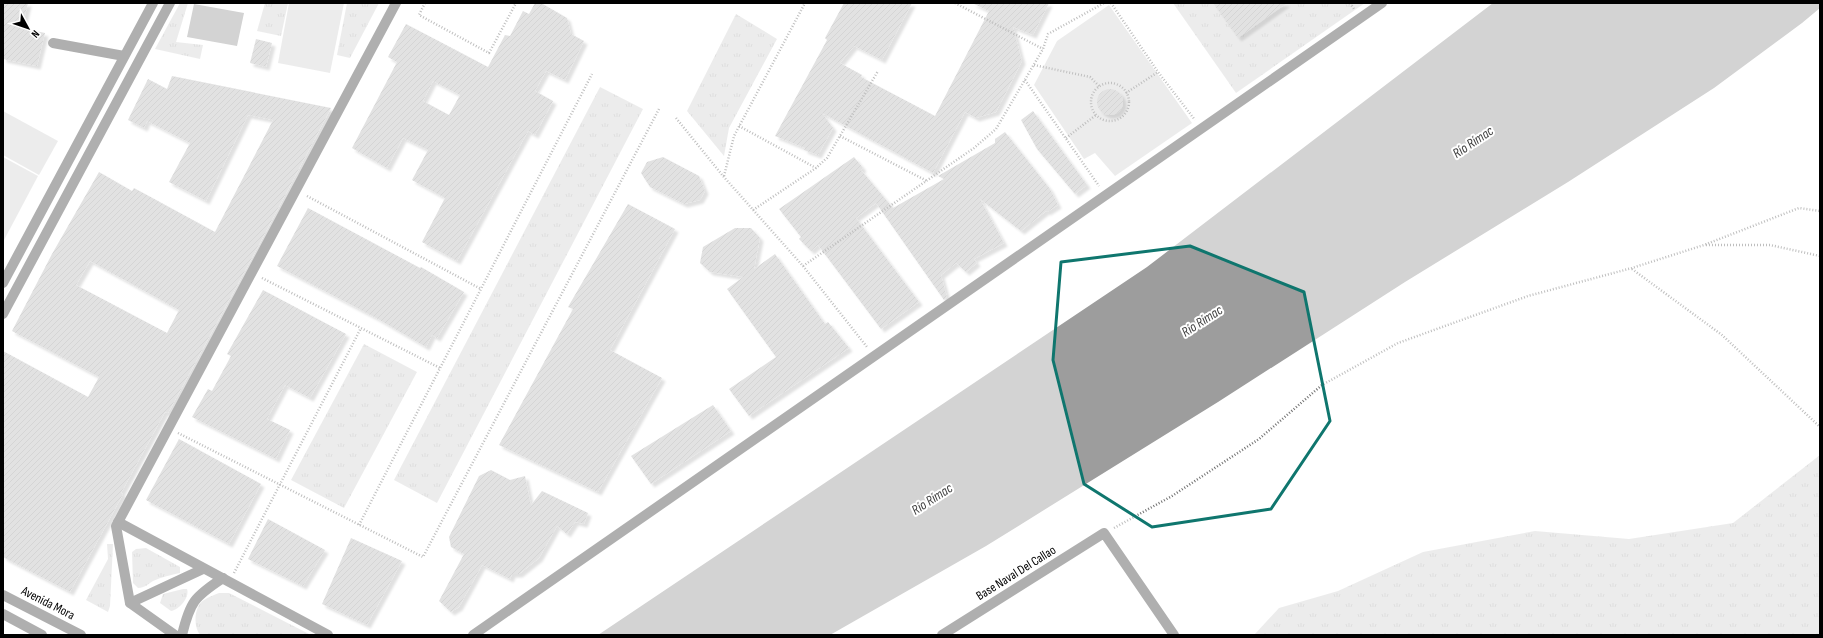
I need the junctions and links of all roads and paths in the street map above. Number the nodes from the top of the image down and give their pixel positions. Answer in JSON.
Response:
{"nodes":[{"id":1,"x":153,"y":3,"type":"edge"},
{"id":2,"x":170,"y":3,"type":"edge"},
{"id":3,"x":396,"y":3,"type":"edge"},
{"id":4,"x":425,"y":3,"type":"edge"},
{"id":5,"x":516,"y":3,"type":"edge"},
{"id":6,"x":805,"y":3,"type":"edge"},
{"id":7,"x":955,"y":3,"type":"edge"},
{"id":8,"x":1104,"y":3,"type":"edge"},
{"id":9,"x":1111,"y":3,"type":"edge"},
{"id":10,"x":1382,"y":3,"type":"edge"},
{"id":11,"x":53,"y":43,"type":"dead end"},
{"id":12,"x":1042,"y":49,"type":"junction"},
{"id":13,"x":124,"y":56,"type":"junction"},
{"id":14,"x":1034,"y":65,"type":"junction"},
{"id":15,"x":878,"y":72,"type":"dead end"},
{"id":16,"x":1158,"y":72,"type":"junction"},
{"id":17,"x":592,"y":74,"type":"dead end"},
{"id":18,"x":1025,"y":80,"type":"junction"},
{"id":19,"x":1100,"y":87,"type":"junction"},
{"id":20,"x":1126,"y":93,"type":"junction"},
{"id":21,"x":659,"y":109,"type":"dead end"},
{"id":22,"x":1096,"y":115,"type":"junction"},
{"id":23,"x":676,"y":118,"type":"dead end"},
{"id":24,"x":739,"y":126,"type":"junction"},
{"id":25,"x":1200,"y":128,"type":"junction"},
{"id":26,"x":840,"y":136,"type":"junction"},
{"id":27,"x":1066,"y":138,"type":"junction"},
{"id":28,"x":816,"y":168,"type":"junction"},
{"id":29,"x":724,"y":176,"type":"junction"},
{"id":30,"x":927,"y":181,"type":"junction"},
{"id":31,"x":296,"y":190,"type":"junction"},
{"id":32,"x":1105,"y":195,"type":"junction"},
{"id":33,"x":753,"y":210,"type":"junction"},
{"id":34,"x":1820,"y":211,"type":"edge"},
{"id":35,"x":1704,"y":245,"type":"junction"},
{"id":36,"x":1820,"y":256,"type":"edge"},
{"id":37,"x":803,"y":266,"type":"junction"},
{"id":38,"x":1632,"y":268,"type":"junction"},
{"id":39,"x":252,"y":272,"type":"junction"},
{"id":40,"x":3,"y":283,"type":"edge"},
{"id":41,"x":481,"y":289,"type":"junction"},
{"id":42,"x":3,"y":314,"type":"edge"},
{"id":43,"x":361,"y":328,"type":"junction"},
{"id":44,"x":873,"y":356,"type":"junction"},
{"id":45,"x":440,"y":368,"type":"junction"},
{"id":46,"x":1820,"y":427,"type":"edge"},
{"id":47,"x":168,"y":428,"type":"junction"},
{"id":48,"x":279,"y":484,"type":"junction"},
{"id":49,"x":118,"y":522,"type":"junction"},
{"id":50,"x":359,"y":525,"type":"junction"},
{"id":51,"x":1104,"y":533,"type":"junction"},
{"id":52,"x":203,"y":568,"type":"junction"},
{"id":53,"x":226,"y":580,"type":"junction"},
{"id":54,"x":3,"y":595,"type":"edge"},
{"id":55,"x":130,"y":604,"type":"junction"},
{"id":56,"x":3,"y":614,"type":"edge"},
{"id":57,"x":42,"y":635,"type":"edge"},
{"id":58,"x":81,"y":635,"type":"edge"},
{"id":59,"x":175,"y":635,"type":"edge"},
{"id":60,"x":182,"y":635,"type":"edge"},
{"id":61,"x":328,"y":635,"type":"edge"},
{"id":62,"x":473,"y":635,"type":"edge"},
{"id":63,"x":942,"y":635,"type":"edge"},
{"id":64,"x":1174,"y":635,"type":"edge"}],
"edges":[{"from":1,"to":13,"type":"lane"},
{"from":2,"to":42,"type":"lane"},
{"from":3,"to":31,"type":"lane"},
{"from":4,"to":5,"type":"path"},
{"from":6,"to":24,"type":"path"},
{"from":7,"to":12,"type":"path"},
{"from":8,"to":12,"type":"path"},
{"from":9,"to":16,"type":"path"},
{"from":10,"to":25,"type":"lane"},
{"from":11,"to":13,"type":"lane"},
{"from":12,"to":14,"type":"path"},
{"from":13,"to":40,"type":"lane"},
{"from":14,"to":18,"type":"path"},
{"from":14,"to":19,"type":"path"},
{"from":15,"to":26,"type":"path"},
{"from":16,"to":20,"type":"path"},
{"from":16,"to":25,"type":"path"},
{"from":17,"to":41,"type":"path"},
{"from":18,"to":27,"type":"path"},
{"from":18,"to":30,"type":"path"},
{"from":19,"to":20,"type":"path"},
{"from":19,"to":22,"type":"path"},
{"from":20,"to":22,"type":"path"},
{"from":21,"to":50,"type":"path"},
{"from":22,"to":27,"type":"path"},
{"from":23,"to":29,"type":"path"},
{"from":24,"to":28,"type":"path"},
{"from":24,"to":29,"type":"path"},
{"from":25,"to":32,"type":"lane"},
{"from":26,"to":28,"type":"path"},
{"from":26,"to":30,"type":"path"},
{"from":27,"to":32,"type":"path"},
{"from":28,"to":33,"type":"path"},
{"from":29,"to":33,"type":"path"},
{"from":30,"to":37,"type":"path"},
{"from":31,"to":39,"type":"lane"},
{"from":31,"to":41,"type":"path"},
{"from":32,"to":44,"type":"lane"},
{"from":33,"to":37,"type":"path"},
{"from":34,"to":35,"type":"path"},
{"from":35,"to":36,"type":"path"},
{"from":35,"to":38,"type":"path"},
{"from":37,"to":44,"type":"path"},
{"from":38,"to":46,"type":"path"},
{"from":38,"to":51,"type":"path"},
{"from":39,"to":43,"type":"path"},
{"from":39,"to":47,"type":"lane"},
{"from":41,"to":45,"type":"path"},
{"from":43,"to":45,"type":"path"},
{"from":43,"to":48,"type":"path"},
{"from":44,"to":62,"type":"lane"},
{"from":45,"to":50,"type":"path"},
{"from":47,"to":48,"type":"path"},
{"from":47,"to":49,"type":"lane"},
{"from":48,"to":50,"type":"path"},
{"from":48,"to":53,"type":"path"},
{"from":49,"to":52,"type":"lane"},
{"from":49,"to":55,"type":"lane"},
{"from":51,"to":63,"type":"lane","name":"Base Naval Del Callao"},
{"from":51,"to":64,"type":"lane"},
{"from":52,"to":53,"type":"lane"},
{"from":52,"to":55,"type":"lane"},
{"from":53,"to":60,"type":"lane"},
{"from":53,"to":61,"type":"lane"},
{"from":54,"to":58,"type":"lane","name":"Avenida Mora"},
{"from":55,"to":59,"type":"lane"},
{"from":56,"to":57,"type":"lane"}]}
